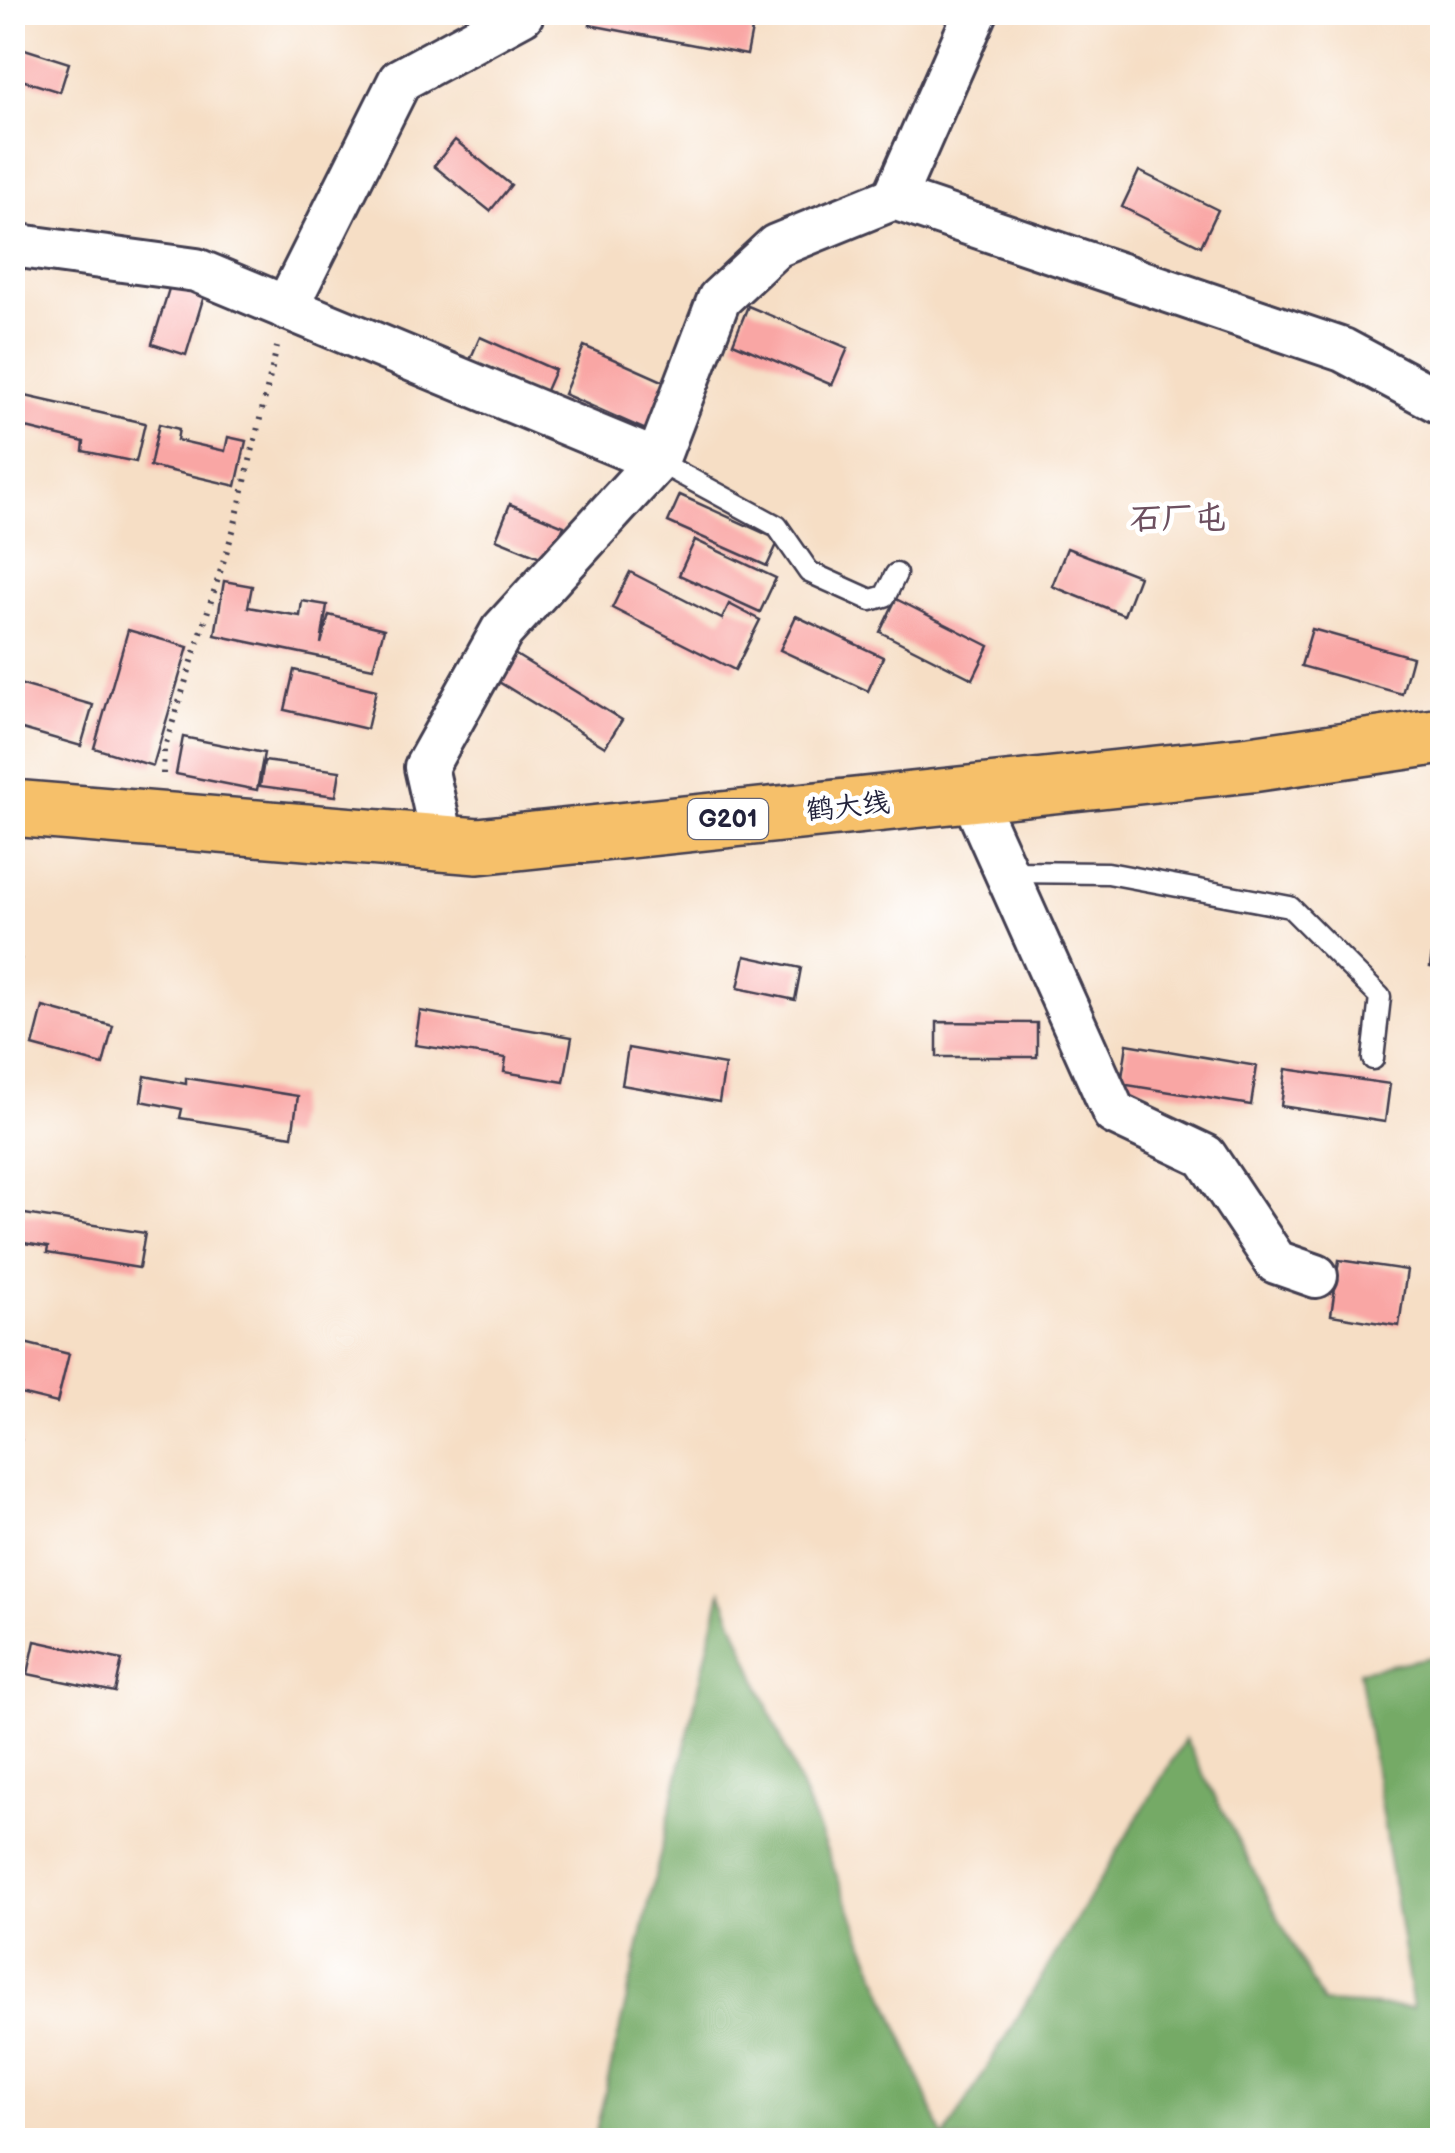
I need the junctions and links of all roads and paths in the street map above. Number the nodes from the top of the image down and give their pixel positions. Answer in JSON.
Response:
{"nodes":[{"id":1,"x":976,"y":12,"type":"edge"},
{"id":2,"x":522,"y":14,"type":"edge"},
{"id":3,"x":894,"y":198,"type":"junction"},
{"id":4,"x":12,"y":245,"type":"edge"},
{"id":5,"x":286,"y":308,"type":"junction"},
{"id":6,"x":1442,"y":403,"type":"edge"},
{"id":7,"x":657,"y":462,"type":"junction"},
{"id":8,"x":896,"y":574,"type":"dead end"},
{"id":9,"x":1442,"y":736,"type":"edge"},
{"id":10,"x":971,"y":794,"type":"junction"},
{"id":11,"x":12,"y":808,"type":"edge"},
{"id":12,"x":161,"y":820,"type":"junction"},
{"id":13,"x":443,"y":843,"type":"junction"},
{"id":14,"x":1006,"y":872,"type":"junction"},
{"id":15,"x":1373,"y":1059,"type":"dead end"},
{"id":16,"x":1316,"y":1276,"type":"dead end"}],
"edges":[{"from":1,"to":3,"type":"street"},
{"from":2,"to":5,"type":"street"},
{"from":3,"to":6,"type":"street"},
{"from":3,"to":7,"type":"street"},
{"from":4,"to":5,"type":"street"},
{"from":5,"to":7,"type":"street"},
{"from":5,"to":12,"type":"path"},
{"from":7,"to":8,"type":"lane"},
{"from":7,"to":13,"type":"street"},
{"from":9,"to":10,"type":"highway","name":"鹤大线","number":"G201"},
{"from":10,"to":13,"type":"highway","name":"鹤大线","number":"G201"},
{"from":10,"to":14,"type":"street"},
{"from":11,"to":12,"type":"highway","name":"鹤大线","number":"G201"},
{"from":12,"to":13,"type":"highway","name":"鹤大线","number":"G201"},
{"from":14,"to":15,"type":"lane"},
{"from":14,"to":16,"type":"street"}]}
